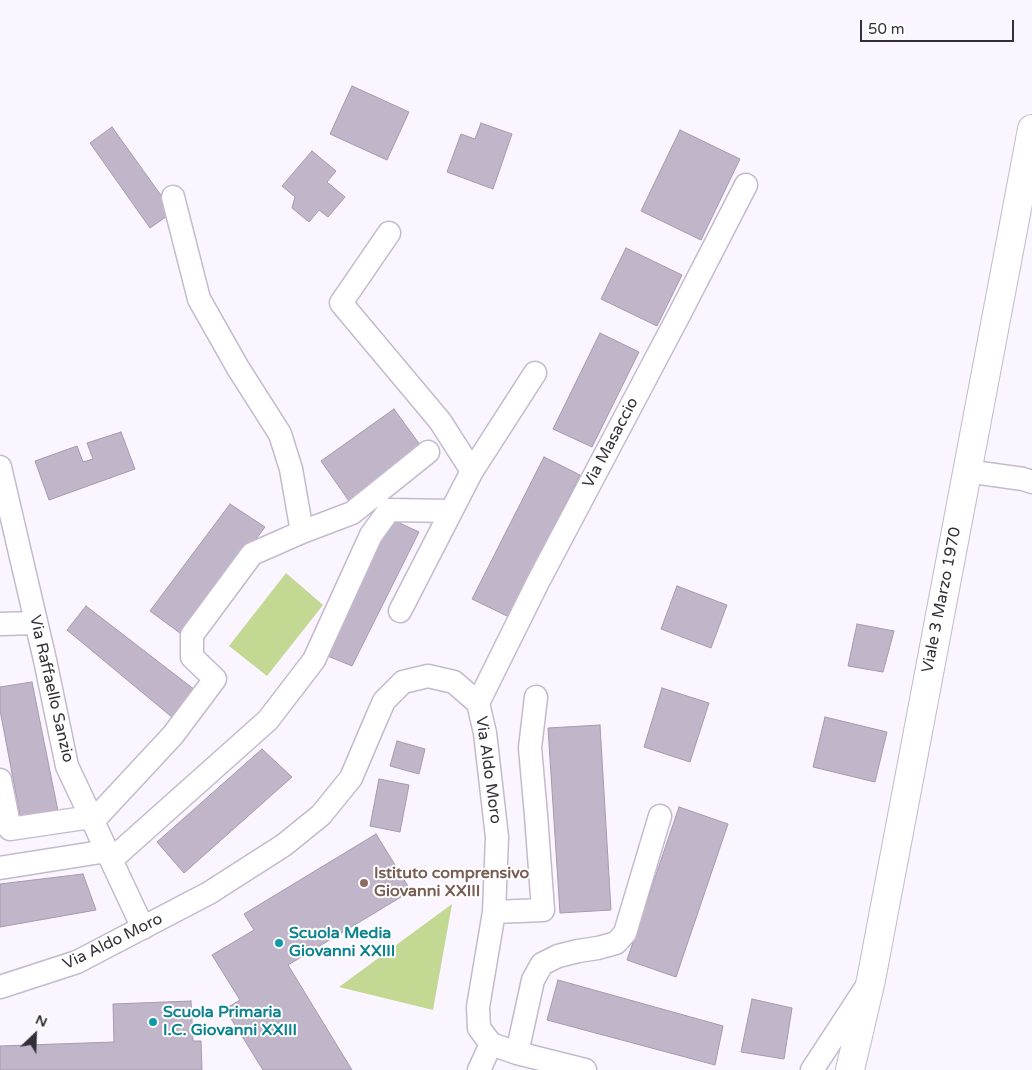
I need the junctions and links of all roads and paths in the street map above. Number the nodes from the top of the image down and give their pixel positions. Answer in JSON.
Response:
{"nodes":[{"id":1,"x":1032,"y":128,"type":"edge"},
{"id":2,"x":746,"y":185,"type":"dead end"},
{"id":3,"x":173,"y":197,"type":"dead end"},
{"id":4,"x":389,"y":233,"type":"dead end"},
{"id":5,"x":535,"y":373,"type":"dead end"},
{"id":6,"x":428,"y":452,"type":"dead end"},
{"id":7,"x":0,"y":467,"type":"edge"},
{"id":8,"x":472,"y":471,"type":"junction"},
{"id":9,"x":966,"y":471,"type":"junction"},
{"id":10,"x":1032,"y":482,"type":"edge"},
{"id":11,"x":451,"y":511,"type":"junction"},
{"id":12,"x":302,"y":532,"type":"junction"},
{"id":13,"x":400,"y":611,"type":"dead end"},
{"id":14,"x":36,"y":623,"type":"junction"},
{"id":15,"x":0,"y":624,"type":"edge"},
{"id":16,"x":536,"y":697,"type":"dead end"},
{"id":17,"x":478,"y":703,"type":"junction"},
{"id":18,"x":0,"y":780,"type":"edge"},
{"id":19,"x":660,"y":816,"type":"dead end"},
{"id":20,"x":92,"y":819,"type":"junction"},
{"id":21,"x":109,"y":856,"type":"junction"},
{"id":22,"x":0,"y":868,"type":"edge"},
{"id":23,"x":494,"y":912,"type":"junction"},
{"id":24,"x":143,"y":928,"type":"junction"},
{"id":25,"x":871,"y":980,"type":"junction"},
{"id":26,"x":0,"y":987,"type":"edge"},
{"id":27,"x":491,"y":1044,"type":"junction"},
{"id":28,"x":517,"y":1053,"type":"junction"},
{"id":29,"x":480,"y":1070,"type":"edge"},
{"id":30,"x":585,"y":1070,"type":"edge"},
{"id":31,"x":812,"y":1070,"type":"edge"},
{"id":32,"x":850,"y":1070,"type":"edge"}],
"edges":[{"from":1,"to":9,"type":"main road","name":"Viale 3 Marzo 1970"},
{"from":2,"to":17,"type":"street","name":"Via Masaccio"},
{"from":3,"to":12,"type":"street"},
{"from":4,"to":8,"type":"street"},
{"from":5,"to":8,"type":"street"},
{"from":6,"to":12,"type":"street"},
{"from":7,"to":14,"type":"street","name":"Via Raffaello Sanzio"},
{"from":8,"to":11,"type":"street"},
{"from":9,"to":10,"type":"street"},
{"from":9,"to":25,"type":"main road","name":"Viale 3 Marzo 1970"},
{"from":11,"to":13,"type":"street"},
{"from":11,"to":21,"type":"street"},
{"from":12,"to":20,"type":"street"},
{"from":14,"to":15,"type":"street"},
{"from":14,"to":20,"type":"street","name":"Via Raffaello Sanzio"},
{"from":16,"to":23,"type":"street"},
{"from":17,"to":23,"type":"street","name":"Via Aldo Moro"},
{"from":17,"to":24,"type":"street","name":"Via Aldo Moro"},
{"from":18,"to":20,"type":"street"},
{"from":19,"to":28,"type":"street"},
{"from":20,"to":21,"type":"street","name":"Via Raffaello Sanzio"},
{"from":21,"to":22,"type":"street"},
{"from":21,"to":24,"type":"street","name":"Via Raffaello Sanzio"},
{"from":23,"to":27,"type":"street","name":"Via Aldo Moro"},
{"from":24,"to":26,"type":"street","name":"Via Aldo Moro"},
{"from":25,"to":31,"type":"street"},
{"from":25,"to":32,"type":"main road","name":"Viale 3 Marzo 1970"},
{"from":27,"to":28,"type":"street"},
{"from":27,"to":29,"type":"street"},
{"from":28,"to":30,"type":"street"}]}
